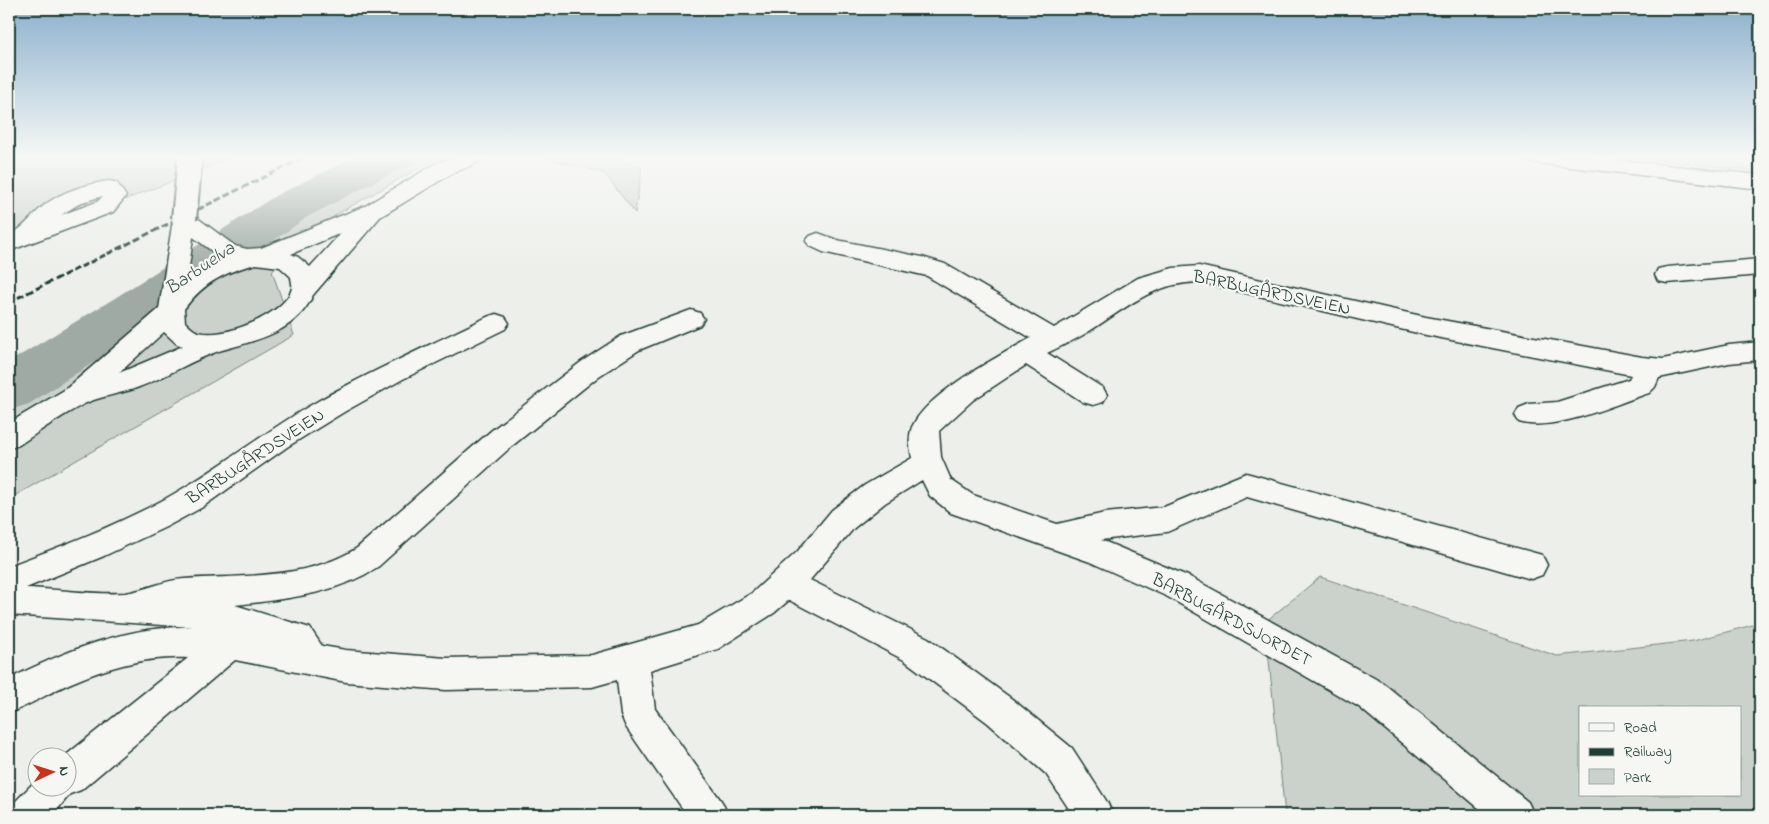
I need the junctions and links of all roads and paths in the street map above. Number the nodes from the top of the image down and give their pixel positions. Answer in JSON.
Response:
{"nodes":[{"id":1,"x":186,"y":195,"type":"edge"},
{"id":2,"x":399,"y":195,"type":"edge"},
{"id":3,"x":373,"y":211,"type":"junction"},
{"id":4,"x":184,"y":219,"type":"junction"},
{"id":5,"x":30,"y":233,"type":"dead end"},
{"id":6,"x":818,"y":241,"type":"dead end"},
{"id":7,"x":9,"y":243,"type":"edge"},
{"id":8,"x":255,"y":258,"type":"junction"},
{"id":9,"x":1760,"y":267,"type":"edge"},
{"id":10,"x":1667,"y":275,"type":"dead end"},
{"id":11,"x":304,"y":290,"type":"junction"},
{"id":12,"x":172,"y":310,"type":"junction"},
{"id":13,"x":691,"y":319,"type":"dead end"},
{"id":14,"x":496,"y":323,"type":"dead end"},
{"id":15,"x":1052,"y":339,"type":"junction"},
{"id":16,"x":217,"y":342,"type":"junction"},
{"id":17,"x":1760,"y":351,"type":"edge"},
{"id":18,"x":1028,"y":353,"type":"junction"},
{"id":19,"x":1642,"y":367,"type":"junction"},
{"id":20,"x":1093,"y":395,"type":"dead end"},
{"id":21,"x":76,"y":396,"type":"junction"},
{"id":22,"x":1529,"y":415,"type":"dead end"},
{"id":23,"x":9,"y":437,"type":"edge"},
{"id":24,"x":928,"y":466,"type":"junction"},
{"id":25,"x":1058,"y":537,"type":"junction"},
{"id":26,"x":1531,"y":565,"type":"dead end"},
{"id":27,"x":9,"y":580,"type":"edge"},
{"id":28,"x":788,"y":581,"type":"junction"},
{"id":29,"x":9,"y":602,"type":"edge"},
{"id":30,"x":125,"y":606,"type":"junction"},
{"id":31,"x":230,"y":644,"type":"junction"},
{"id":32,"x":314,"y":660,"type":"junction"},
{"id":33,"x":634,"y":660,"type":"junction"},
{"id":34,"x":9,"y":697,"type":"edge"},
{"id":35,"x":78,"y":769,"type":"edge"},
{"id":36,"x":46,"y":796,"type":"edge"},
{"id":37,"x":28,"y":815,"type":"edge"},
{"id":38,"x":709,"y":815,"type":"edge"},
{"id":39,"x":1094,"y":815,"type":"edge"},
{"id":40,"x":1515,"y":815,"type":"edge"}],
"edges":[{"from":1,"to":4,"type":"street","bridge":true},
{"from":2,"to":3,"type":"street"},
{"from":3,"to":8,"type":"street"},
{"from":3,"to":11,"type":"street"},
{"from":4,"to":8,"type":"street"},
{"from":4,"to":12,"type":"street"},
{"from":5,"to":7,"type":"street"},
{"from":6,"to":15,"type":"street"},
{"from":8,"to":11,"type":"street"},
{"from":8,"to":12,"type":"street"},
{"from":9,"to":10,"type":"street"},
{"from":11,"to":16,"type":"street"},
{"from":12,"to":16,"type":"street"},
{"from":12,"to":21,"type":"street"},
{"from":13,"to":30,"type":"street"},
{"from":14,"to":27,"type":"street","name":"BARBUGÅRDSVEIEN"},
{"from":15,"to":18,"type":"street","name":"BARBUGÅRDSVEIEN"},
{"from":15,"to":19,"type":"street","name":"BARBUGÅRDSVEIEN"},
{"from":16,"to":21,"type":"street"},
{"from":17,"to":19,"type":"street","name":"BARBUGÅRDSVEIEN"},
{"from":18,"to":20,"type":"street"},
{"from":18,"to":24,"type":"street","name":"BARBUGÅRDSVEIEN"},
{"from":19,"to":22,"type":"street"},
{"from":21,"to":23,"type":"street"},
{"from":24,"to":25,"type":"street","name":"BARBUGÅRDSJORDET"},
{"from":24,"to":28,"type":"street"},
{"from":25,"to":26,"type":"street"},
{"from":25,"to":40,"type":"street","name":"BARBUGÅRDSJORDET"},
{"from":28,"to":33,"type":"street"},
{"from":28,"to":39,"type":"street"},
{"from":29,"to":30,"type":"street"},
{"from":30,"to":32,"type":"street"},
{"from":31,"to":32,"type":"street"},
{"from":31,"to":34,"type":"street"},
{"from":31,"to":35,"type":"street"},
{"from":32,"to":33,"type":"street"},
{"from":33,"to":38,"type":"street"},
{"from":36,"to":37,"type":"street"}]}
